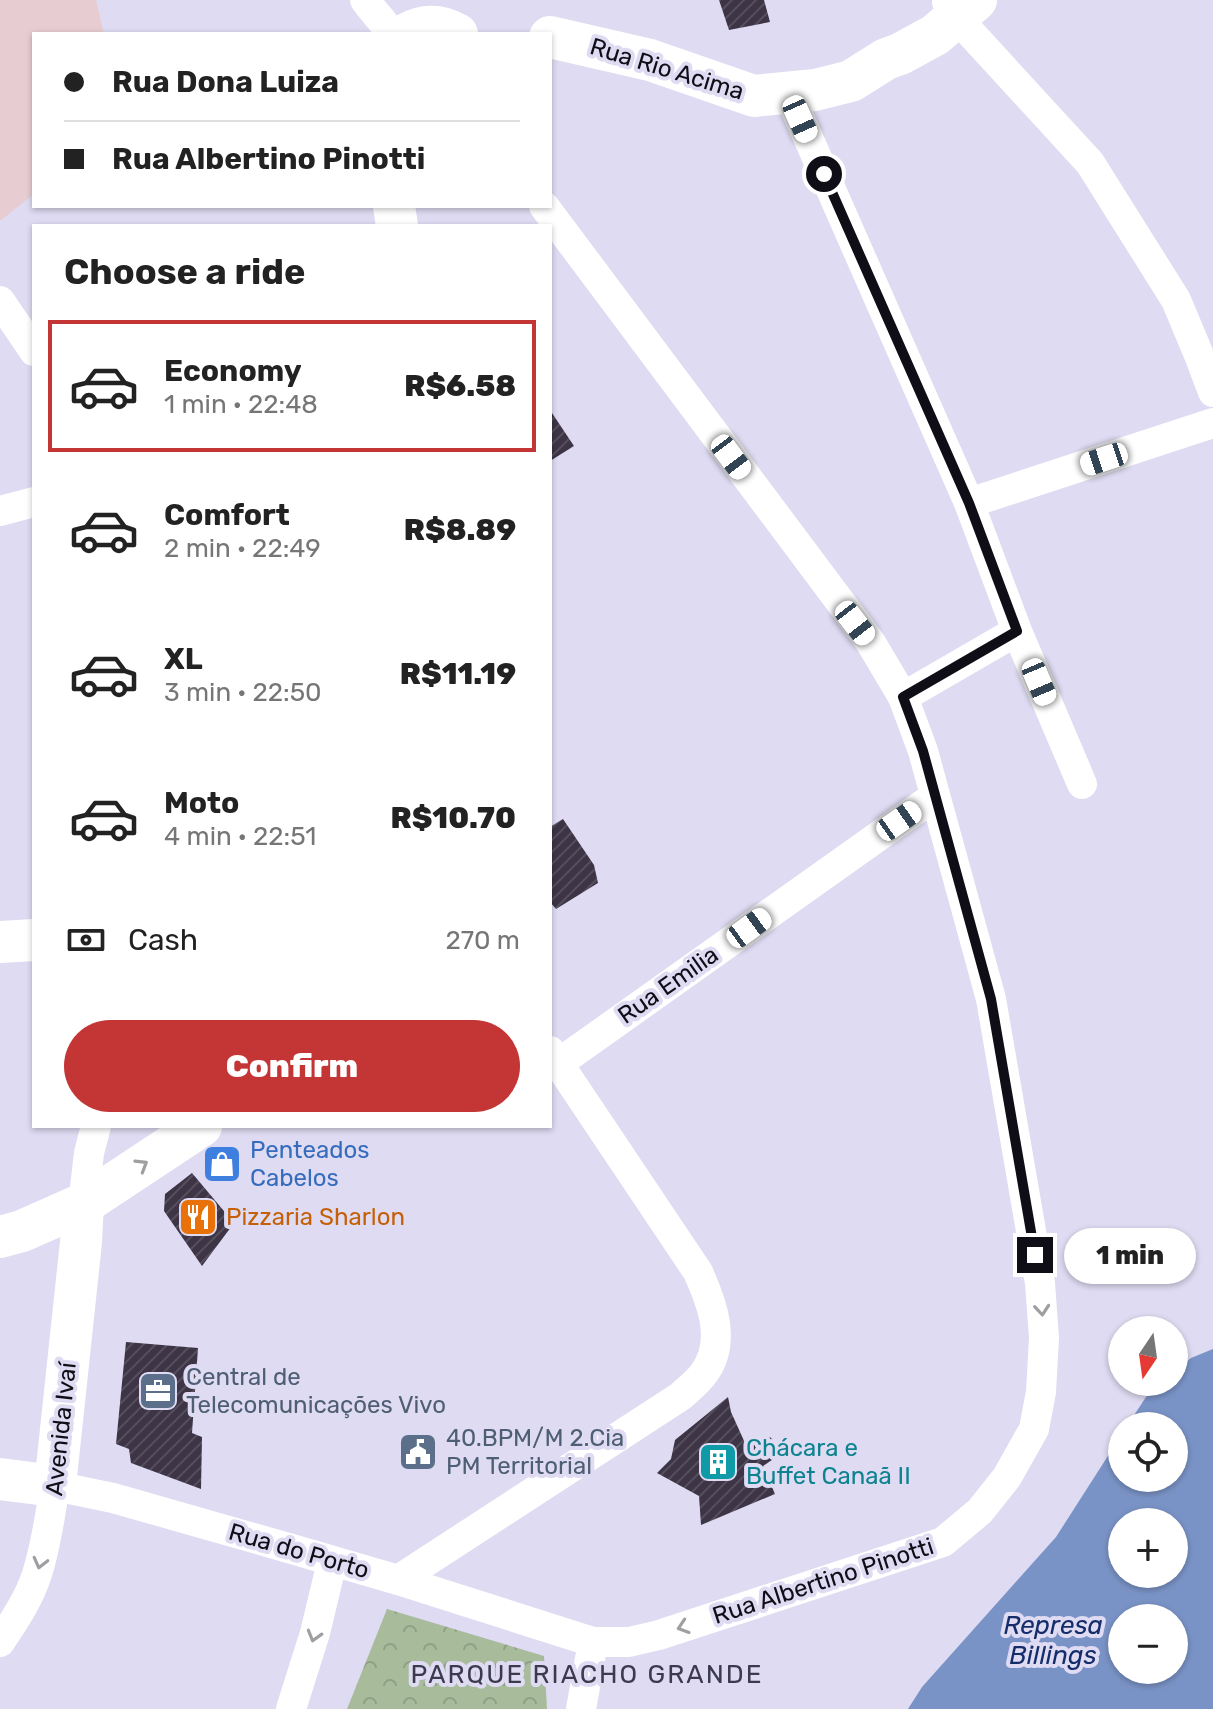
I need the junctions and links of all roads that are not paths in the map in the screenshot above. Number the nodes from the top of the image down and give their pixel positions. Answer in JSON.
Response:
{"nodes":[{"id":1,"x":365,"y":0,"type":"edge"},
{"id":2,"x":959,"y":6,"type":"edge"},
{"id":3,"x":390,"y":32,"type":"edge"},
{"id":4,"x":410,"y":32,"type":"edge"},
{"id":5,"x":454,"y":32,"type":"edge"},
{"id":6,"x":552,"y":37,"type":"edge"},
{"id":7,"x":788,"y":92,"type":"junction"},
{"id":8,"x":545,"y":208,"type":"edge"},
{"id":9,"x":0,"y":301,"type":"edge"},
{"id":10,"x":32,"y":348,"type":"edge"},
{"id":11,"x":1213,"y":392,"type":"edge"},
{"id":12,"x":1213,"y":423,"type":"edge"},
{"id":13,"x":32,"y":503,"type":"edge"},
{"id":14,"x":969,"y":503,"type":"junction"},
{"id":15,"x":0,"y":511,"type":"edge"},
{"id":16,"x":1017,"y":631,"type":"junction"},
{"id":17,"x":903,"y":697,"type":"junction"},
{"id":18,"x":1082,"y":784,"type":"dead end"},
{"id":19,"x":935,"y":796,"type":"junction"},
{"id":20,"x":32,"y":940,"type":"edge"},
{"id":21,"x":0,"y":942,"type":"edge"},
{"id":22,"x":554,"y":1057,"type":"edge"},
{"id":23,"x":95,"y":1128,"type":"edge"},
{"id":24,"x":198,"y":1128,"type":"edge"},
{"id":25,"x":83,"y":1204,"type":"junction"},
{"id":26,"x":0,"y":1237,"type":"edge"},
{"id":27,"x":0,"y":1479,"type":"edge"},
{"id":28,"x":55,"y":1486,"type":"junction"},
{"id":29,"x":332,"y":1562,"type":"junction"},
{"id":30,"x":398,"y":1580,"type":"junction"},
{"id":31,"x":0,"y":1642,"type":"edge"},
{"id":32,"x":593,"y":1642,"type":"junction"},
{"id":33,"x":291,"y":1709,"type":"edge"},
{"id":34,"x":581,"y":1709,"type":"edge"}],
"edges":[{"from":1,"to":3,"type":"street"},
{"from":2,"to":7,"type":"main road","name":"Rua Rio Acima"},
{"from":2,"to":11,"type":"street"},
{"from":4,"to":5,"type":"main road"},
{"from":6,"to":7,"type":"main road","name":"Rua Rio Acima"},
{"from":7,"to":14,"type":"street"},
{"from":8,"to":17,"type":"street","name":"Rua Albertino Pinotti"},
{"from":9,"to":10,"type":"street"},
{"from":12,"to":14,"type":"street"},
{"from":13,"to":15,"type":"street"},
{"from":14,"to":16,"type":"street"},
{"from":16,"to":17,"type":"street"},
{"from":16,"to":18,"type":"street"},
{"from":17,"to":19,"type":"street","name":"Rua Albertino Pinotti"},
{"from":19,"to":22,"type":"street","name":"Rua Emilia"},
{"from":19,"to":32,"type":"street","name":"Rua Albertino Pinotti","one_way":true},
{"from":20,"to":21,"type":"main road"},
{"from":22,"to":30,"type":"street"},
{"from":23,"to":25,"type":"street"},
{"from":25,"to":24,"type":"main road","one_way":true},
{"from":25,"to":26,"type":"main road"},
{"from":25,"to":28,"type":"main road","name":"Avenida Ivaí"},
{"from":27,"to":28,"type":"main road","name":"Rua do Porto"},
{"from":28,"to":29,"type":"street","name":"Rua do Porto"},
{"from":28,"to":31,"type":"street","name":"Avenida Ivaí","one_way":true},
{"from":29,"to":30,"type":"street","name":"Rua do Porto"},
{"from":29,"to":33,"type":"street","one_way":true},
{"from":30,"to":32,"type":"street","name":"Rua do Porto"},
{"from":32,"to":34,"type":"street"}]}
